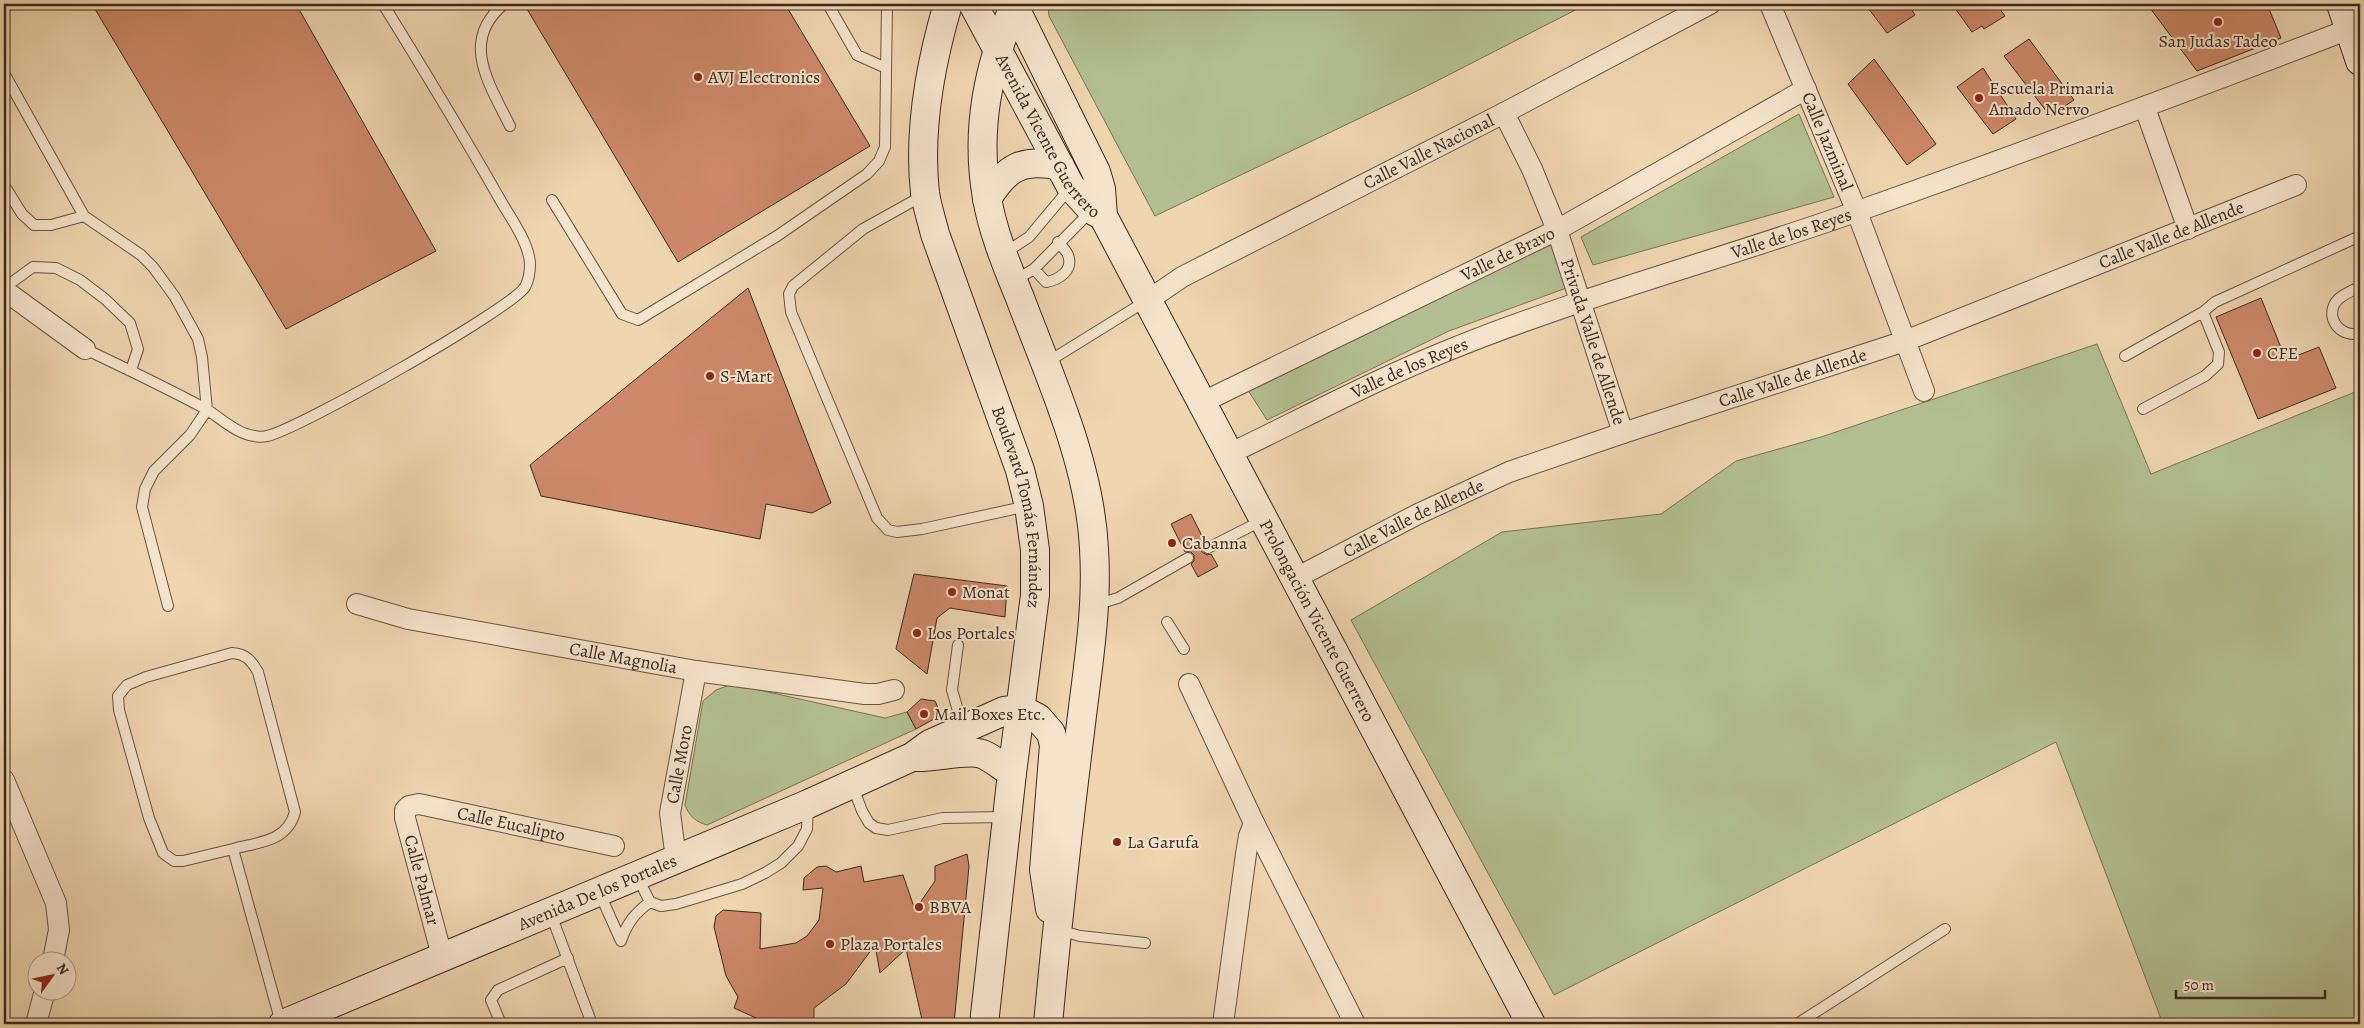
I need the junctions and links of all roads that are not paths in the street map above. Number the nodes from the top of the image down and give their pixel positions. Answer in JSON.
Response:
{"nodes":[{"id":1,"x":383,"y":4,"type":"edge"},
{"id":2,"x":504,"y":4,"type":"edge"},
{"id":3,"x":833,"y":4,"type":"edge"},
{"id":4,"x":887,"y":4,"type":"edge"},
{"id":5,"x":948,"y":4,"type":"edge"},
{"id":6,"x":973,"y":4,"type":"edge"},
{"id":7,"x":1710,"y":4,"type":"edge"},
{"id":8,"x":1770,"y":4,"type":"edge"},
{"id":9,"x":2341,"y":4,"type":"edge"},
{"id":10,"x":1014,"y":5,"type":"edge"},
{"id":11,"x":2355,"y":27,"type":"edge"},
{"id":12,"x":997,"y":49,"type":"junction"},
{"id":13,"x":2360,"y":61,"type":"edge"},
{"id":14,"x":886,"y":68,"type":"junction"},
{"id":15,"x":4,"y":73,"type":"edge"},
{"id":16,"x":1806,"y":90,"type":"junction"},
{"id":17,"x":2145,"y":108,"type":"junction"},
{"id":18,"x":1504,"y":113,"type":"junction"},
{"id":19,"x":510,"y":126,"type":"dead end"},
{"id":20,"x":1065,"y":177,"type":"junction"},
{"id":21,"x":2296,"y":185,"type":"dead end"},
{"id":22,"x":4,"y":186,"type":"edge"},
{"id":23,"x":925,"y":194,"type":"junction"},
{"id":24,"x":987,"y":199,"type":"junction"},
{"id":25,"x":552,"y":200,"type":"dead end"},
{"id":26,"x":1857,"y":212,"type":"junction"},
{"id":27,"x":1098,"y":213,"type":"junction"},
{"id":28,"x":84,"y":216,"type":"junction"},
{"id":29,"x":2188,"y":228,"type":"junction"},
{"id":30,"x":1557,"y":230,"type":"junction"},
{"id":31,"x":2360,"y":236,"type":"edge"},
{"id":32,"x":1058,"y":242,"type":"junction"},
{"id":33,"x":1003,"y":254,"type":"junction"},
{"id":34,"x":1023,"y":275,"type":"junction"},
{"id":35,"x":2360,"y":287,"type":"edge"},
{"id":36,"x":4,"y":289,"type":"edge"},
{"id":37,"x":1147,"y":301,"type":"junction"},
{"id":38,"x":1581,"y":303,"type":"junction"},
{"id":39,"x":2203,"y":312,"type":"junction"},
{"id":40,"x":2360,"y":333,"type":"edge"},
{"id":41,"x":1905,"y":341,"type":"junction"},
{"id":42,"x":86,"y":348,"type":"joint"},
{"id":43,"x":2124,"y":356,"type":"dead end"},
{"id":44,"x":1045,"y":363,"type":"junction"},
{"id":45,"x":131,"y":370,"type":"junction"},
{"id":46,"x":1924,"y":391,"type":"dead end"},
{"id":47,"x":1201,"y":403,"type":"junction"},
{"id":48,"x":2143,"y":409,"type":"dead end"},
{"id":49,"x":207,"y":410,"type":"junction"},
{"id":50,"x":1623,"y":433,"type":"junction"},
{"id":51,"x":1229,"y":454,"type":"junction"},
{"id":52,"x":1029,"y":506,"type":"junction"},
{"id":53,"x":1263,"y":520,"type":"junction"},
{"id":54,"x":1208,"y":548,"type":"dead end"},
{"id":55,"x":1188,"y":558,"type":"dead end"},
{"id":56,"x":1294,"y":579,"type":"junction"},
{"id":57,"x":357,"y":604,"type":"dead end"},
{"id":58,"x":1094,"y":605,"type":"junction"},
{"id":59,"x":168,"y":606,"type":"dead end"},
{"id":60,"x":1167,"y":622,"type":"dead end"},
{"id":61,"x":958,"y":645,"type":"dead end"},
{"id":62,"x":1184,"y":649,"type":"dead end"},
{"id":63,"x":696,"y":671,"type":"junction"},
{"id":64,"x":1189,"y":684,"type":"dead end"},
{"id":65,"x":894,"y":690,"type":"dead end"},
{"id":66,"x":1021,"y":709,"type":"junction"},
{"id":67,"x":962,"y":728,"type":"junction"},
{"id":68,"x":912,"y":757,"type":"junction"},
{"id":69,"x":1012,"y":773,"type":"junction"},
{"id":70,"x":4,"y":780,"type":"edge"},
{"id":71,"x":851,"y":783,"type":"junction"},
{"id":72,"x":808,"y":804,"type":"junction"},
{"id":73,"x":409,"y":806,"type":"joint"},
{"id":74,"x":1007,"y":817,"type":"junction"},
{"id":75,"x":1254,"y":823,"type":"junction"},
{"id":76,"x":614,"y":846,"type":"dead end"},
{"id":77,"x":233,"y":849,"type":"junction"},
{"id":78,"x":676,"y":858,"type":"junction"},
{"id":79,"x":637,"y":875,"type":"junction"},
{"id":80,"x":598,"y":891,"type":"junction"},
{"id":81,"x":650,"y":902,"type":"junction"},
{"id":82,"x":549,"y":912,"type":"junction"},
{"id":83,"x":1057,"y":929,"type":"junction"},
{"id":84,"x":1946,"y":929,"type":"dead end"},
{"id":85,"x":1145,"y":943,"type":"dead end"},
{"id":86,"x":55,"y":950,"type":"edge"},
{"id":87,"x":442,"y":956,"type":"junction"},
{"id":88,"x":568,"y":958,"type":"junction"},
{"id":89,"x":42,"y":1000,"type":"edge"},
{"id":90,"x":36,"y":1024,"type":"edge"},
{"id":91,"x":282,"y":1024,"type":"edge"},
{"id":92,"x":500,"y":1024,"type":"edge"},
{"id":93,"x":592,"y":1024,"type":"edge"},
{"id":94,"x":984,"y":1024,"type":"edge"},
{"id":95,"x":1048,"y":1024,"type":"edge"},
{"id":96,"x":1223,"y":1024,"type":"edge"},
{"id":97,"x":1355,"y":1024,"type":"edge"},
{"id":98,"x":1531,"y":1024,"type":"edge"},
{"id":99,"x":1797,"y":1024,"type":"edge"}],
"edges":[{"from":1,"to":49,"type":"lane"},
{"from":2,"to":19,"type":"lane"},
{"from":3,"to":14,"type":"lane"},
{"from":4,"to":14,"type":"lane"},
{"from":5,"to":23,"type":"main road","name":"Boulevard Tomás Fernández"},
{"from":6,"to":12,"type":"main road","name":"Avenida Vicente Guerrero"},
{"from":7,"to":18,"type":"street","name":"Calle Valle Nacional"},
{"from":8,"to":16,"type":"street","name":"Calle Jazminal"},
{"from":9,"to":11,"type":"main road"},
{"from":10,"to":12,"type":"main road"},
{"from":10,"to":27,"type":"main road","name":"Avenida Vicente Guerrero"},
{"from":11,"to":13,"type":"main road"},
{"from":11,"to":17,"type":"street","name":"Valle de los Reyes"},
{"from":12,"to":20,"type":"main road","name":"Avenida Vicente Guerrero"},
{"from":12,"to":24,"type":"main road"},
{"from":14,"to":25,"type":"lane"},
{"from":15,"to":28,"type":"lane"},
{"from":16,"to":26,"type":"street","name":"Calle Jazminal"},
{"from":16,"to":30,"type":"street","name":"Valle de Bravo"},
{"from":17,"to":26,"type":"street","name":"Valle de los Reyes"},
{"from":17,"to":29,"type":"street"},
{"from":18,"to":30,"type":"street","name":"Privada Valle de Allende"},
{"from":18,"to":37,"type":"street","name":"Calle Valle Nacional"},
{"from":20,"to":24,"type":"main road"},
{"from":20,"to":27,"type":"main road","name":"Avenida Vicente Guerrero"},
{"from":20,"to":33,"type":"lane"},
{"from":21,"to":29,"type":"street","name":"Calle Valle de Allende"},
{"from":22,"to":28,"type":"lane"},
{"from":23,"to":52,"type":"main road","name":"Boulevard Tomás Fernández"},
{"from":23,"to":52,"type":"lane"},
{"from":24,"to":33,"type":"main road"},
{"from":26,"to":38,"type":"street","name":"Valle de los Reyes"},
{"from":26,"to":41,"type":"street","name":"Calle Jazminal"},
{"from":27,"to":32,"type":"lane"},
{"from":27,"to":37,"type":"main road","name":"Prolongación Vicente Guerrero"},
{"from":28,"to":49,"type":"lane"},
{"from":29,"to":41,"type":"street","name":"Calle Valle de Allende"},
{"from":30,"to":38,"type":"street","name":"Privada Valle de Allende"},
{"from":30,"to":47,"type":"street","name":"Valle de Bravo"},
{"from":31,"to":39,"type":"lane"},
{"from":32,"to":34,"type":"lane"},
{"from":32,"to":34,"type":"lane"},
{"from":33,"to":34,"type":"main road"},
{"from":34,"to":44,"type":"main road"},
{"from":35,"to":40,"type":"lane"},
{"from":36,"to":42,"type":"street"},
{"from":36,"to":45,"type":"lane"},
{"from":37,"to":44,"type":"lane"},
{"from":37,"to":47,"type":"main road","name":"Prolongación Vicente Guerrero"},
{"from":38,"to":50,"type":"street","name":"Privada Valle de Allende"},
{"from":38,"to":51,"type":"street","name":"Valle de los Reyes"},
{"from":39,"to":43,"type":"lane"},
{"from":39,"to":48,"type":"lane"},
{"from":41,"to":46,"type":"street","name":"Calle Jazminal"},
{"from":41,"to":50,"type":"street","name":"Calle Valle de Allende"},
{"from":42,"to":45,"type":"lane"},
{"from":44,"to":58,"type":"main road"},
{"from":45,"to":49,"type":"lane"},
{"from":47,"to":51,"type":"main road","name":"Prolongación Vicente Guerrero"},
{"from":49,"to":59,"type":"lane"},
{"from":50,"to":56,"type":"street","name":"Calle Valle de Allende"},
{"from":51,"to":53,"type":"main road","name":"Prolongación Vicente Guerrero"},
{"from":52,"to":66,"type":"main road","name":"Boulevard Tomás Fernández"},
{"from":53,"to":54,"type":"lane"},
{"from":53,"to":56,"type":"main road","name":"Prolongación Vicente Guerrero"},
{"from":55,"to":58,"type":"lane"},
{"from":56,"to":98,"type":"main road","name":"Prolongación Vicente Guerrero"},
{"from":57,"to":63,"type":"street","name":"Calle Magnolia"},
{"from":58,"to":83,"type":"main road"},
{"from":60,"to":62,"type":"lane"},
{"from":61,"to":67,"type":"lane"},
{"from":63,"to":65,"type":"street","name":"Calle Magnolia"},
{"from":63,"to":78,"type":"street","name":"Calle Moro"},
{"from":64,"to":75,"type":"street"},
{"from":66,"to":67,"type":"main road","name":"Avenida De los Portales"},
{"from":66,"to":69,"type":"main road","name":"Boulevard Tomás Fernández"},
{"from":66,"to":83,"type":"main road"},
{"from":67,"to":68,"type":"main road","name":"Avenida De los Portales"},
{"from":68,"to":69,"type":"main road","name":"Avenida De los Portales"},
{"from":68,"to":71,"type":"main road","name":"Avenida De los Portales"},
{"from":69,"to":74,"type":"main road","name":"Boulevard Tomás Fernández"},
{"from":70,"to":86,"type":"street"},
{"from":71,"to":72,"type":"main road","name":"Avenida De los Portales"},
{"from":71,"to":74,"type":"lane"},
{"from":72,"to":78,"type":"main road","name":"Avenida De los Portales"},
{"from":72,"to":81,"type":"lane"},
{"from":73,"to":76,"type":"street","name":"Calle Eucalipto"},
{"from":73,"to":87,"type":"street","name":"Calle Palmar"},
{"from":74,"to":94,"type":"main road","name":"Boulevard Tomás Fernández"},
{"from":75,"to":96,"type":"street"},
{"from":75,"to":97,"type":"street"},
{"from":77,"to":77,"type":"lane"},
{"from":77,"to":91,"type":"lane"},
{"from":78,"to":79,"type":"main road","name":"Avenida De los Portales"},
{"from":79,"to":80,"type":"main road","name":"Avenida De los Portales"},
{"from":79,"to":81,"type":"lane"},
{"from":80,"to":81,"type":"lane"},
{"from":80,"to":82,"type":"main road","name":"Avenida De los Portales"},
{"from":82,"to":87,"type":"main road","name":"Avenida De los Portales"},
{"from":82,"to":88,"type":"lane"},
{"from":83,"to":85,"type":"lane"},
{"from":83,"to":95,"type":"main road"},
{"from":84,"to":99,"type":"lane"},
{"from":87,"to":91,"type":"main road","name":"Avenida De los Portales"},
{"from":88,"to":92,"type":"lane"},
{"from":88,"to":93,"type":"lane"},
{"from":89,"to":90,"type":"street"}]}
